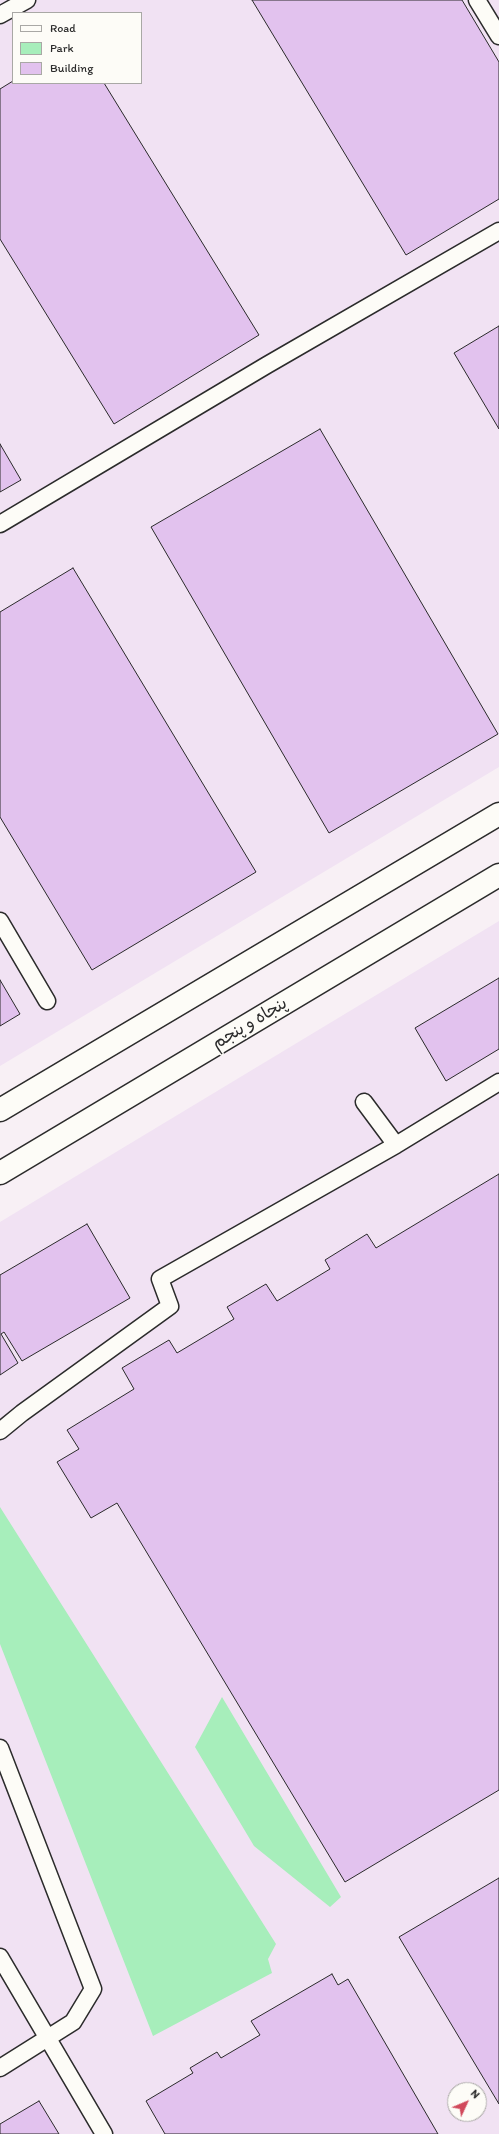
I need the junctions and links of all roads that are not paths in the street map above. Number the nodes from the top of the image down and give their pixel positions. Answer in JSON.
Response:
{"nodes":[{"id":1,"x":27,"y":0,"type":"edge"},
{"id":2,"x":477,"y":0,"type":"edge"},
{"id":3,"x":0,"y":15,"type":"edge"},
{"id":4,"x":499,"y":36,"type":"edge"},
{"id":5,"x":499,"y":231,"type":"edge"},
{"id":6,"x":0,"y":524,"type":"edge"},
{"id":7,"x":499,"y":814,"type":"edge"},
{"id":8,"x":499,"y":875,"type":"edge"},
{"id":9,"x":0,"y":921,"type":"edge"},
{"id":10,"x":47,"y":1001,"type":"dead end"},
{"id":11,"x":499,"y":1082,"type":"edge"},
{"id":12,"x":364,"y":1102,"type":"dead end"},
{"id":13,"x":0,"y":1110,"type":"edge"},
{"id":14,"x":396,"y":1145,"type":"junction"},
{"id":15,"x":0,"y":1173,"type":"edge"},
{"id":16,"x":0,"y":1431,"type":"edge"},
{"id":17,"x":0,"y":1748,"type":"edge"},
{"id":18,"x":0,"y":1956,"type":"edge"},
{"id":19,"x":47,"y":2039,"type":"junction"},
{"id":20,"x":0,"y":2068,"type":"edge"},
{"id":21,"x":104,"y":2134,"type":"edge"}],
"edges":[{"from":1,"to":3,"type":"lane"},
{"from":2,"to":4,"type":"lane"},
{"from":5,"to":6,"type":"lane"},
{"from":7,"to":13,"type":"main road"},
{"from":8,"to":15,"type":"main road","name":"پنجاه و پنجم"},
{"from":9,"to":10,"type":"lane"},
{"from":11,"to":14,"type":"lane"},
{"from":12,"to":14,"type":"lane"},
{"from":14,"to":16,"type":"lane"},
{"from":17,"to":19,"type":"lane"},
{"from":18,"to":19,"type":"lane"},
{"from":19,"to":20,"type":"lane"},
{"from":19,"to":21,"type":"lane"}]}
